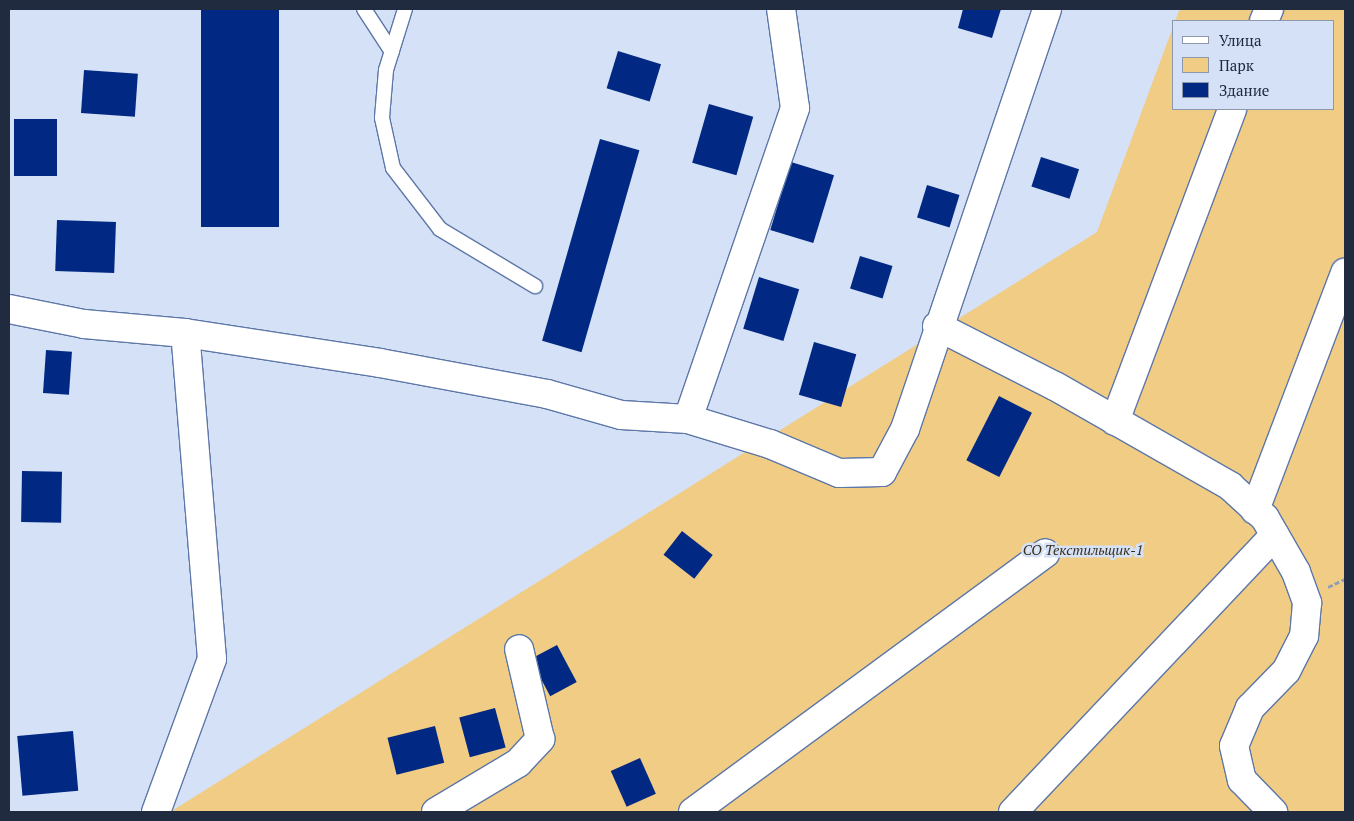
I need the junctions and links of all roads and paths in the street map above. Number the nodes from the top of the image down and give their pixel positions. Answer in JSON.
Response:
{"nodes":[{"id":1,"x":364,"y":9,"type":"edge"},
{"id":2,"x":405,"y":9,"type":"edge"},
{"id":3,"x":781,"y":9,"type":"edge"},
{"id":4,"x":1047,"y":9,"type":"edge"},
{"id":5,"x":392,"y":52,"type":"junction"},
{"id":6,"x":1232,"y":110,"type":"edge"},
{"id":7,"x":1345,"y":273,"type":"edge"},
{"id":8,"x":535,"y":286,"type":"dead end"},
{"id":9,"x":9,"y":309,"type":"edge"},
{"id":10,"x":937,"y":326,"type":"junction"},
{"id":11,"x":184,"y":333,"type":"junction"},
{"id":12,"x":688,"y":419,"type":"junction"},
{"id":13,"x":1115,"y":421,"type":"junction"},
{"id":14,"x":1255,"y":510,"type":"junction"},
{"id":15,"x":1275,"y":535,"type":"junction"},
{"id":16,"x":1045,"y":553,"type":"dead end"},
{"id":17,"x":519,"y":649,"type":"dead end"},
{"id":18,"x":156,"y":812,"type":"edge"},
{"id":19,"x":436,"y":812,"type":"edge"},
{"id":20,"x":693,"y":812,"type":"edge"},
{"id":21,"x":1013,"y":812,"type":"edge"},
{"id":22,"x":1273,"y":812,"type":"edge"}],
"edges":[{"from":1,"to":5,"type":"lane"},
{"from":2,"to":5,"type":"lane"},
{"from":3,"to":12,"type":"street"},
{"from":4,"to":10,"type":"street"},
{"from":5,"to":8,"type":"lane"},
{"from":6,"to":13,"type":"street"},
{"from":7,"to":14,"type":"street"},
{"from":9,"to":11,"type":"street"},
{"from":10,"to":12,"type":"street"},
{"from":10,"to":13,"type":"street"},
{"from":11,"to":12,"type":"street"},
{"from":11,"to":18,"type":"street"},
{"from":13,"to":14,"type":"street"},
{"from":14,"to":15,"type":"street"},
{"from":15,"to":21,"type":"street"},
{"from":15,"to":22,"type":"street"},
{"from":16,"to":20,"type":"street"},
{"from":17,"to":19,"type":"street"}]}
